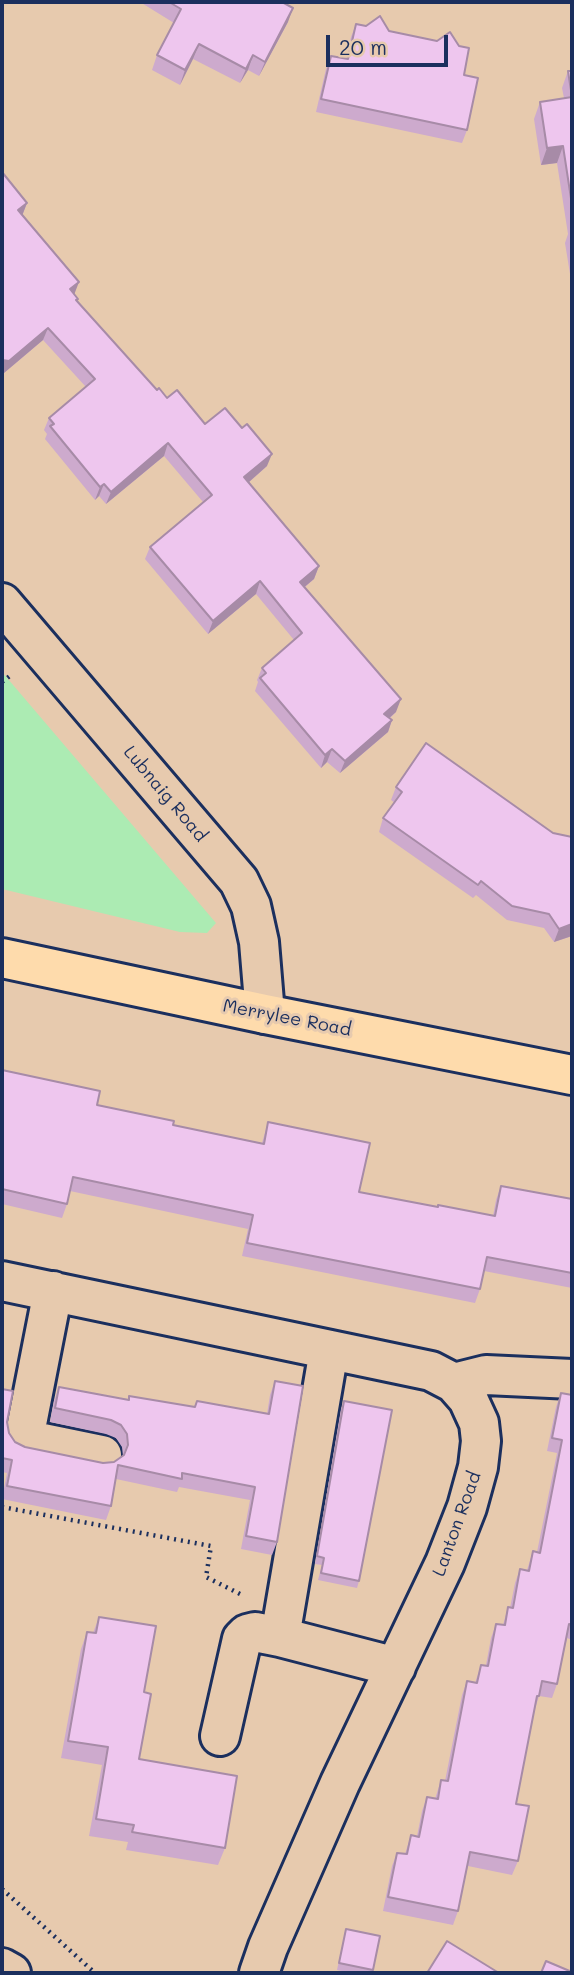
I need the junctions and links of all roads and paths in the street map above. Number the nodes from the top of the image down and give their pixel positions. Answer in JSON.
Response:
{"nodes":[{"id":1,"x":2,"y":603,"type":"edge"},
{"id":2,"x":2,"y":958,"type":"edge"},
{"id":3,"x":265,"y":1014,"type":"junction"},
{"id":4,"x":572,"y":1075,"type":"edge"},
{"id":5,"x":2,"y":1281,"type":"edge"},
{"id":6,"x":53,"y":1291,"type":"junction"},
{"id":7,"x":329,"y":1350,"type":"junction"},
{"id":8,"x":572,"y":1379,"type":"edge"},
{"id":9,"x":454,"y":1383,"type":"junction"},
{"id":10,"x":102,"y":1455,"type":"dead end"},
{"id":11,"x":2,"y":1507,"type":"edge"},
{"id":12,"x":263,"y":1636,"type":"junction"},
{"id":13,"x":396,"y":1667,"type":"junction"},
{"id":14,"x":220,"y":1736,"type":"dead end"},
{"id":15,"x":2,"y":1889,"type":"edge"},
{"id":16,"x":2,"y":1968,"type":"edge"},
{"id":17,"x":11,"y":1973,"type":"edge"},
{"id":18,"x":95,"y":1973,"type":"edge"},
{"id":19,"x":259,"y":1973,"type":"edge"}],
"edges":[{"from":1,"to":3,"type":"street","name":"Lubnaig Road"},
{"from":2,"to":3,"type":"main road","name":"Merrylee Road"},
{"from":3,"to":4,"type":"main road","name":"Merrylee Road"},
{"from":5,"to":6,"type":"street"},
{"from":6,"to":7,"type":"street"},
{"from":6,"to":10,"type":"street"},
{"from":7,"to":9,"type":"street"},
{"from":7,"to":12,"type":"street"},
{"from":8,"to":9,"type":"street"},
{"from":9,"to":13,"type":"street","name":"Lanton Road"},
{"from":11,"to":12,"type":"path"},
{"from":12,"to":13,"type":"street"},
{"from":12,"to":14,"type":"street"},
{"from":13,"to":19,"type":"street","name":"Lanton Road"},
{"from":15,"to":18,"type":"path"},
{"from":16,"to":17,"type":"street"}]}
